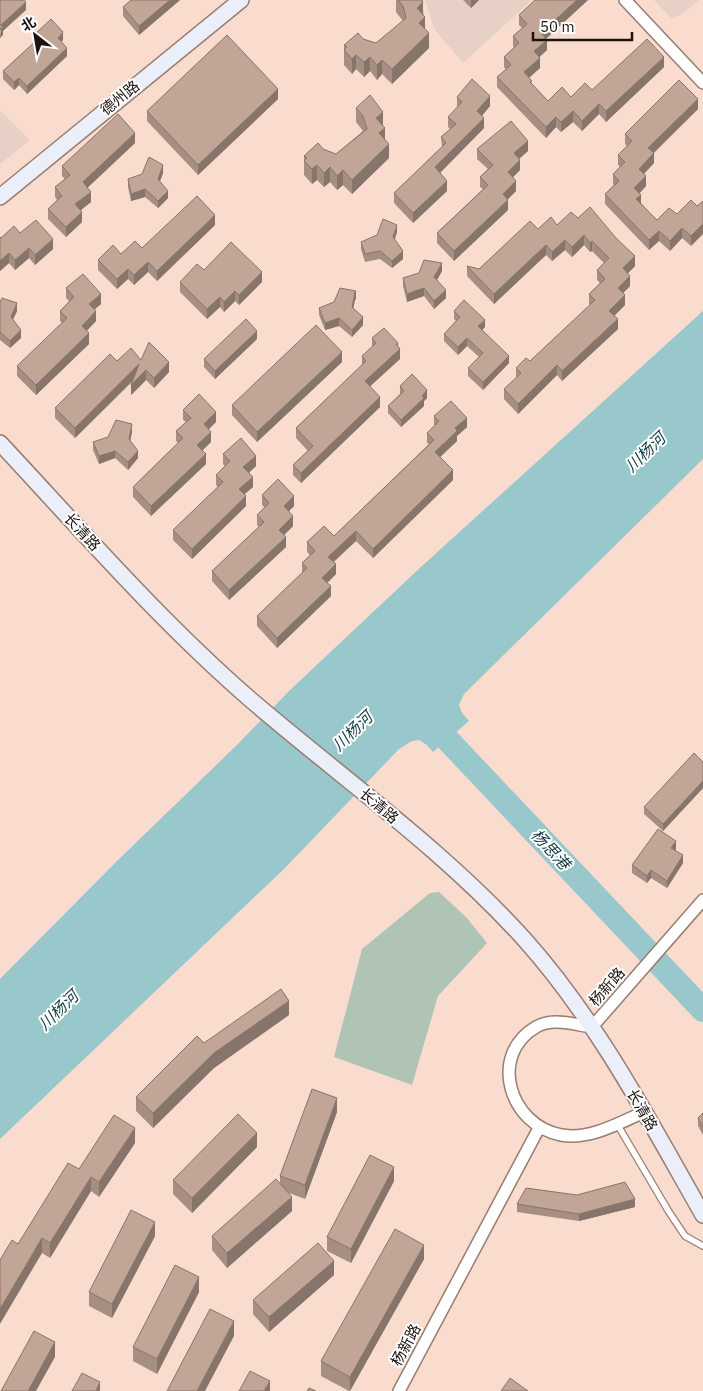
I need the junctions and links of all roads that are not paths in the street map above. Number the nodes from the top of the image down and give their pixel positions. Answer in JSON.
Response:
{"nodes":[{"id":1,"x":241,"y":0,"type":"edge"},
{"id":2,"x":625,"y":0,"type":"edge"},
{"id":3,"x":703,"y":83,"type":"edge"},
{"id":4,"x":0,"y":197,"type":"edge"},
{"id":5,"x":0,"y":443,"type":"edge"},
{"id":6,"x":703,"y":900,"type":"edge"},
{"id":7,"x":592,"y":1027,"type":"junction"},
{"id":8,"x":644,"y":1112,"type":"junction"},
{"id":9,"x":617,"y":1124,"type":"junction"},
{"id":10,"x":539,"y":1128,"type":"junction"},
{"id":11,"x":703,"y":1215,"type":"edge"},
{"id":12,"x":703,"y":1246,"type":"edge"},
{"id":13,"x":399,"y":1391,"type":"edge"}],
"edges":[{"from":1,"to":4,"type":"main road","name":"德州路"},
{"from":2,"to":3,"type":"street"},
{"from":5,"to":7,"type":"main road","name":"长清路"},
{"from":6,"to":7,"type":"street","name":"杨新路"},
{"from":7,"to":8,"type":"main road","name":"长清路"},
{"from":7,"to":10,"type":"street","name":"杨新路"},
{"from":8,"to":9,"type":"street","name":"杨新路"},
{"from":8,"to":11,"type":"main road","name":"长清路"},
{"from":9,"to":10,"type":"street","name":"杨新路"},
{"from":9,"to":12,"type":"lane"},
{"from":10,"to":13,"type":"street","name":"杨新路"}]}
